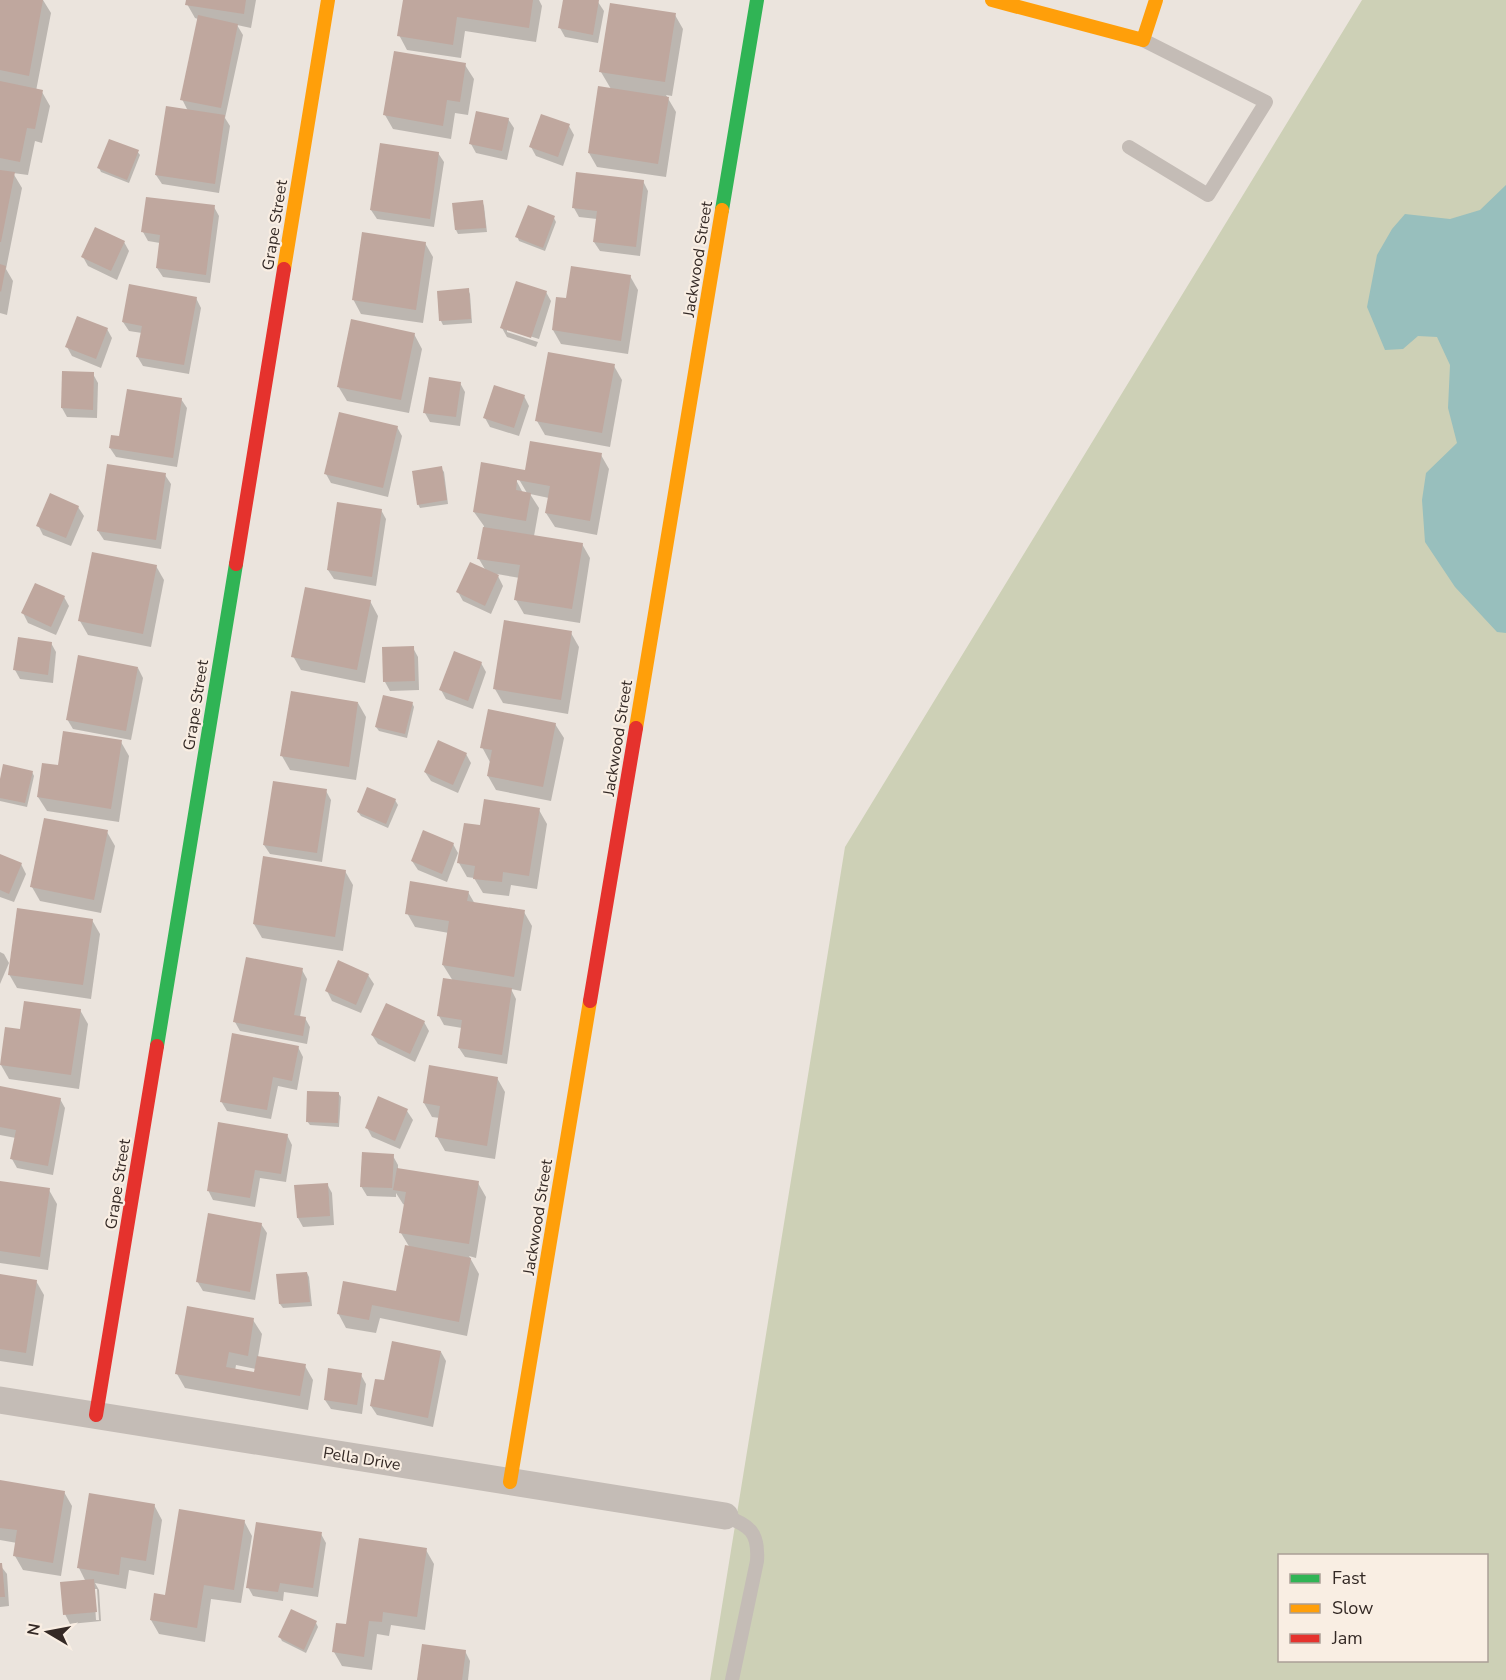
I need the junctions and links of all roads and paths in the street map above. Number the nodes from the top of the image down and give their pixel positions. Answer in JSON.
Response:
{"nodes":[{"id":1,"x":328,"y":0,"type":"edge"},
{"id":2,"x":757,"y":0,"type":"edge"},
{"id":3,"x":992,"y":0,"type":"edge"},
{"id":4,"x":1156,"y":0,"type":"edge"},
{"id":5,"x":1143,"y":40,"type":"junction"},
{"id":6,"x":1129,"y":147,"type":"dead end"},
{"id":7,"x":0,"y":1400,"type":"edge"},
{"id":8,"x":96,"y":1415,"type":"junction"},
{"id":9,"x":510,"y":1482,"type":"junction"},
{"id":10,"x":725,"y":1516,"type":"joint"},
{"id":11,"x":732,"y":1680,"type":"edge"}],
"edges":[{"from":1,"to":8,"type":"street","name":"Grape Street"},
{"from":2,"to":9,"type":"street","name":"Jackwood Street"},
{"from":3,"to":5,"type":"street"},
{"from":4,"to":5,"type":"street"},
{"from":5,"to":6,"type":"lane"},
{"from":7,"to":8,"type":"street","name":"Pella Drive"},
{"from":8,"to":9,"type":"street","name":"Pella Drive"},
{"from":9,"to":10,"type":"street","name":"Pella Drive"},
{"from":10,"to":11,"type":"lane"}]}
